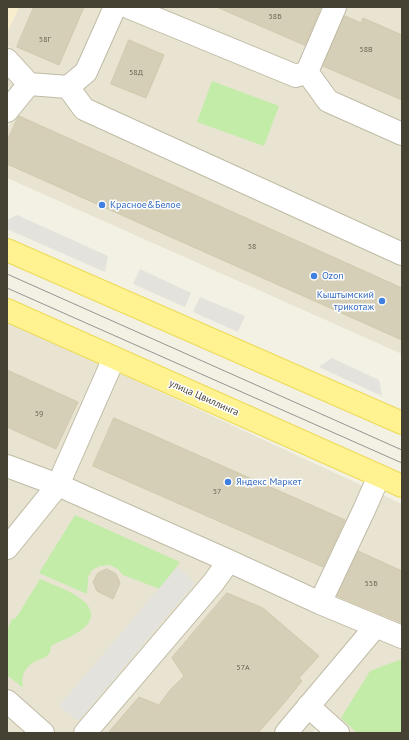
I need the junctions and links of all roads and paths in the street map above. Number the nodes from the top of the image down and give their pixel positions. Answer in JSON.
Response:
{"nodes":[{"id":1,"x":115,"y":7,"type":"edge"},
{"id":2,"x":128,"y":7,"type":"edge"},
{"id":3,"x":335,"y":7,"type":"edge"},
{"id":4,"x":7,"y":60,"type":"edge"},
{"id":5,"x":307,"y":72,"type":"junction"},
{"id":6,"x":29,"y":84,"type":"junction"},
{"id":7,"x":68,"y":87,"type":"junction"},
{"id":8,"x":7,"y":111,"type":"edge"},
{"id":9,"x":402,"y":134,"type":"edge"},
{"id":10,"x":7,"y":250,"type":"edge"},
{"id":11,"x":402,"y":254,"type":"edge"},
{"id":12,"x":7,"y":310,"type":"edge"},
{"id":13,"x":114,"y":358,"type":"junction"},
{"id":14,"x":402,"y":423,"type":"edge"},
{"id":15,"x":7,"y":466,"type":"edge"},
{"id":16,"x":378,"y":476,"type":"junction"},
{"id":17,"x":58,"y":486,"type":"junction"},
{"id":18,"x":402,"y":486,"type":"edge"},
{"id":19,"x":7,"y":548,"type":"edge"},
{"id":20,"x":229,"y":561,"type":"junction"},
{"id":21,"x":320,"y":603,"type":"junction"},
{"id":22,"x":376,"y":626,"type":"junction"},
{"id":23,"x":402,"y":637,"type":"edge"},
{"id":24,"x":7,"y":701,"type":"edge"},
{"id":25,"x":308,"y":706,"type":"junction"},
{"id":26,"x":43,"y":733,"type":"edge"},
{"id":27,"x":85,"y":733,"type":"edge"},
{"id":28,"x":286,"y":733,"type":"edge"},
{"id":29,"x":338,"y":733,"type":"edge"}],
"edges":[{"from":1,"to":7,"type":"lane"},
{"from":2,"to":5,"type":"lane"},
{"from":3,"to":5,"type":"lane"},
{"from":4,"to":6,"type":"lane"},
{"from":5,"to":9,"type":"lane"},
{"from":6,"to":7,"type":"lane"},
{"from":6,"to":8,"type":"lane"},
{"from":7,"to":11,"type":"lane"},
{"from":10,"to":14,"type":"main road"},
{"from":12,"to":13,"type":"main road","name":"улица Цвиллинга"},
{"from":13,"to":16,"type":"main road","name":"улица Цвиллинга"},
{"from":13,"to":17,"type":"lane"},
{"from":15,"to":17,"type":"lane"},
{"from":16,"to":18,"type":"main road","name":"улица Цвиллинга"},
{"from":16,"to":21,"type":"lane"},
{"from":17,"to":19,"type":"lane"},
{"from":17,"to":20,"type":"lane"},
{"from":20,"to":21,"type":"lane"},
{"from":20,"to":27,"type":"lane"},
{"from":21,"to":22,"type":"lane"},
{"from":22,"to":23,"type":"lane"},
{"from":22,"to":25,"type":"lane"},
{"from":24,"to":26,"type":"lane"},
{"from":25,"to":28,"type":"lane"},
{"from":25,"to":29,"type":"lane"}]}
